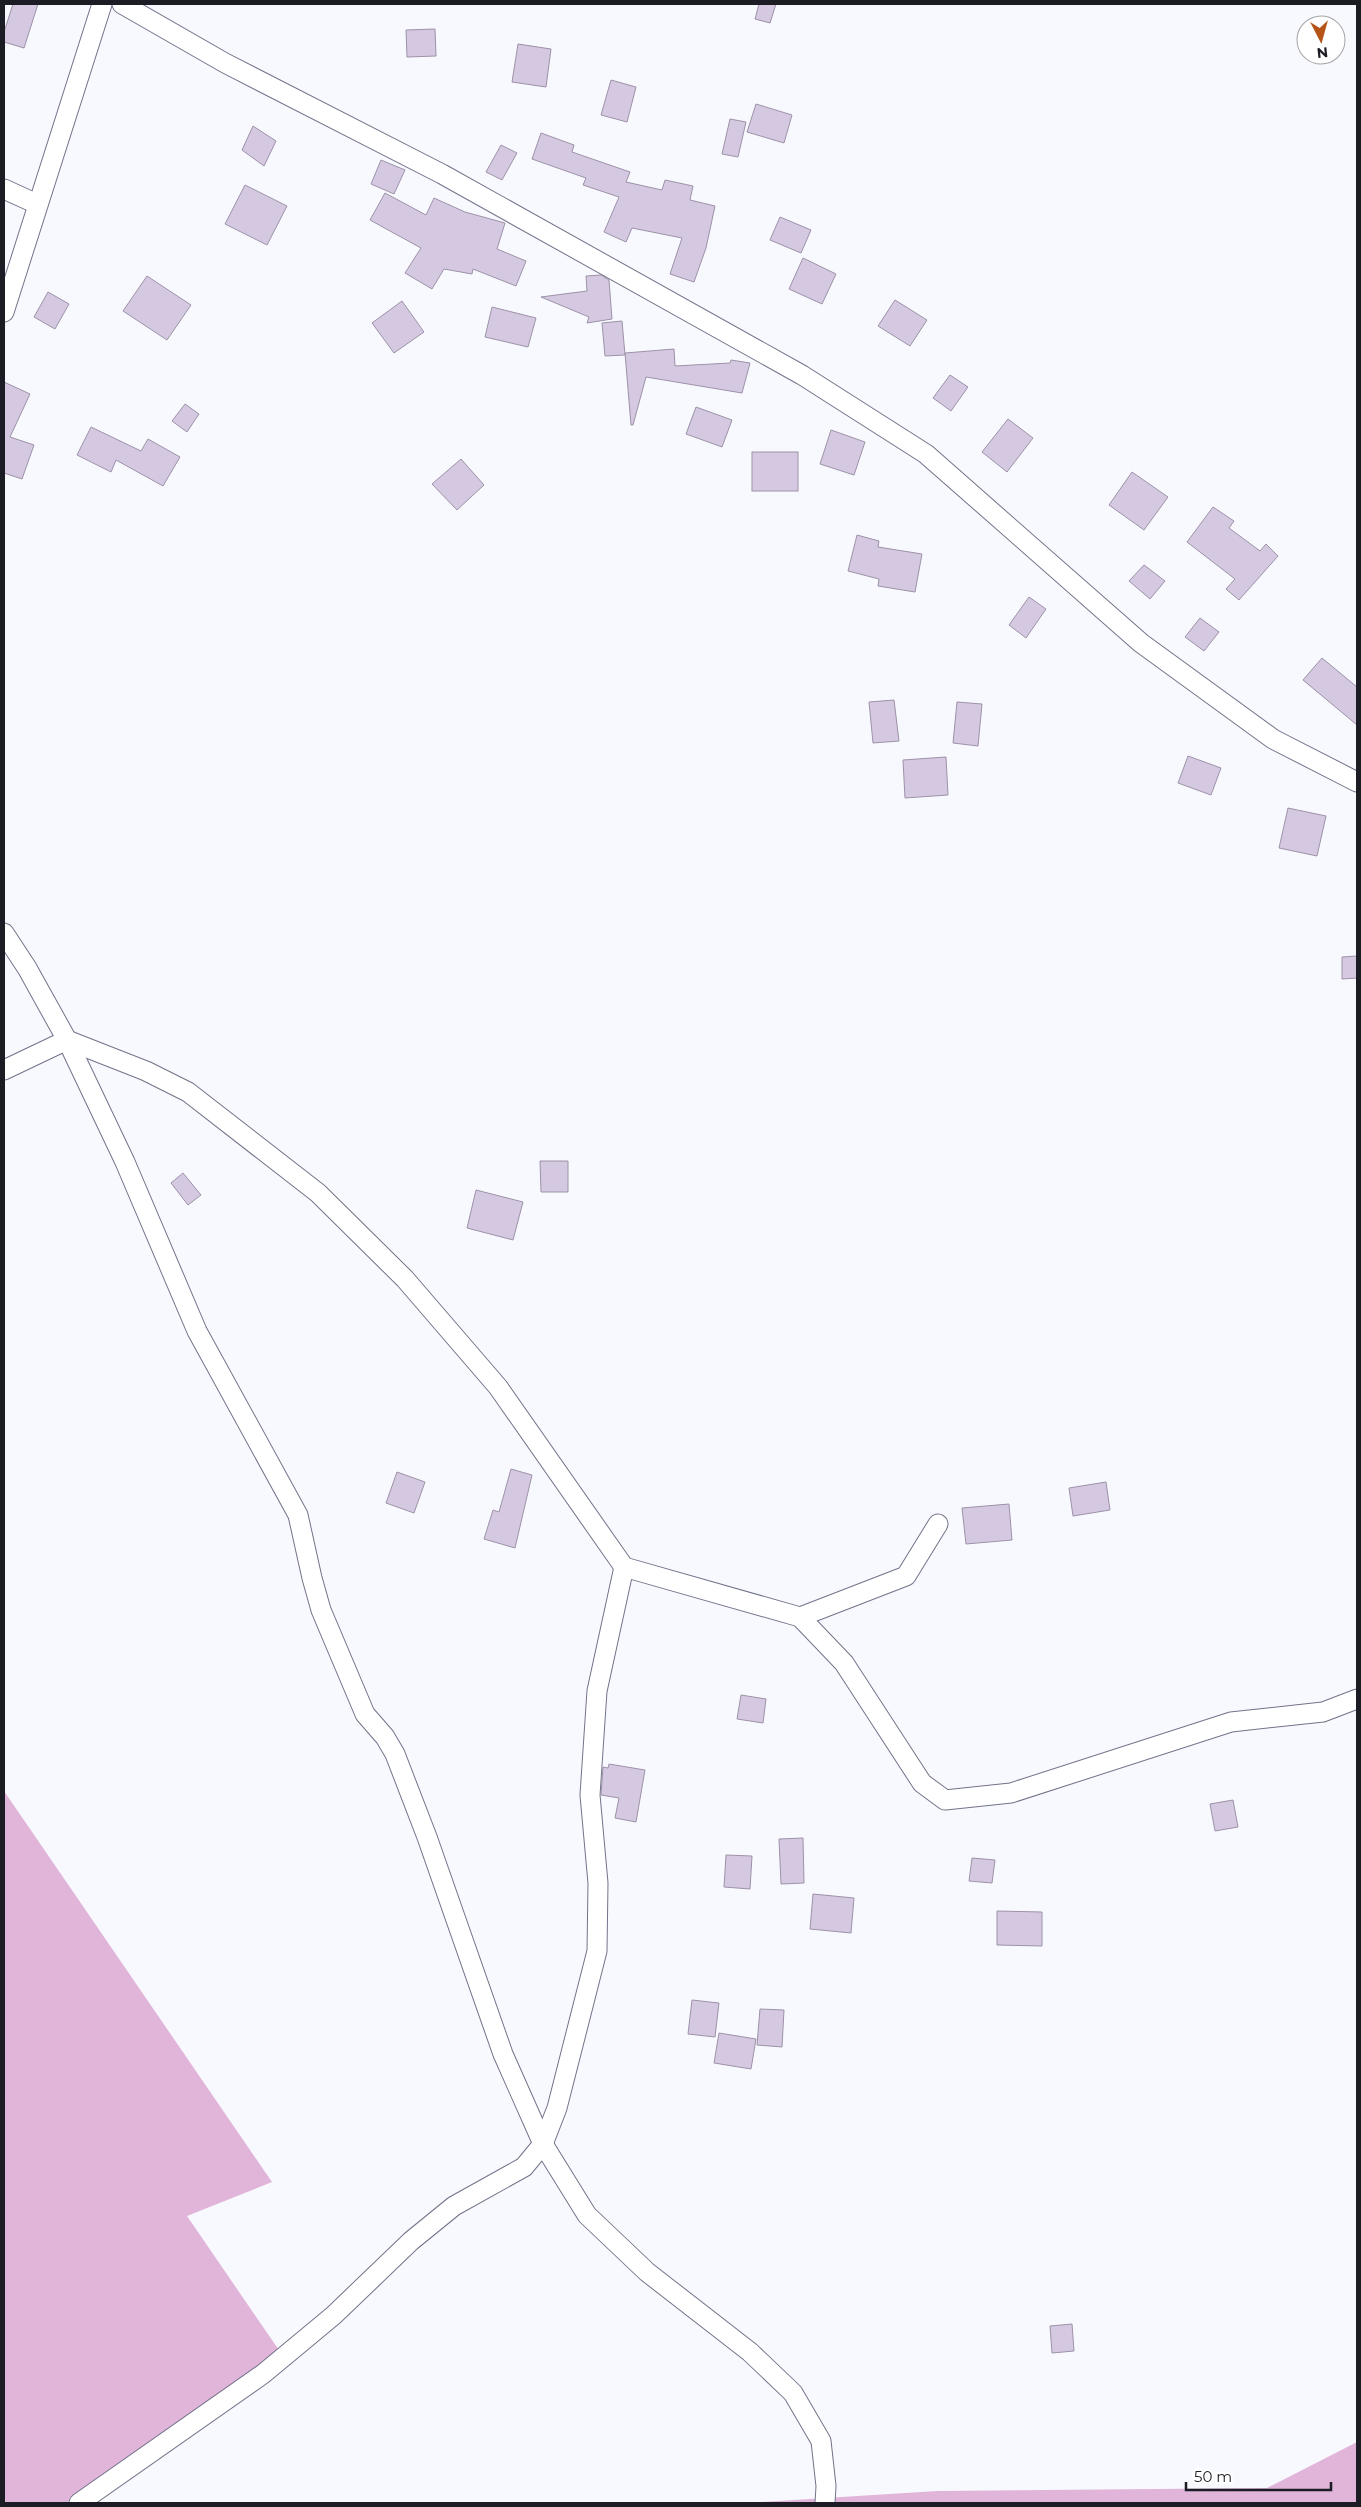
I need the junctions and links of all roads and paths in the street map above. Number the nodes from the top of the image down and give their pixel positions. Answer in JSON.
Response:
{"nodes":[{"id":1,"x":102,"y":4,"type":"edge"},
{"id":2,"x":122,"y":4,"type":"edge"},
{"id":3,"x":4,"y":189,"type":"edge"},
{"id":4,"x":37,"y":204,"type":"junction"},
{"id":5,"x":4,"y":312,"type":"edge"},
{"id":6,"x":1357,"y":782,"type":"edge"},
{"id":7,"x":4,"y":933,"type":"edge"},
{"id":8,"x":67,"y":1040,"type":"junction"},
{"id":9,"x":4,"y":1070,"type":"edge"},
{"id":10,"x":938,"y":1524,"type":"dead end"},
{"id":11,"x":624,"y":1567,"type":"junction"},
{"id":12,"x":800,"y":1617,"type":"junction"},
{"id":13,"x":1357,"y":1699,"type":"edge"},
{"id":14,"x":543,"y":2144,"type":"junction"},
{"id":15,"x":556,"y":2166,"type":"junction"},
{"id":16,"x":524,"y":2167,"type":"junction"},
{"id":17,"x":79,"y":2503,"type":"edge"},
{"id":18,"x":824,"y":2503,"type":"edge"}],
"edges":[{"from":1,"to":4,"type":"street"},
{"from":2,"to":6,"type":"street"},
{"from":3,"to":4,"type":"street"},
{"from":4,"to":5,"type":"street"},
{"from":7,"to":8,"type":"street"},
{"from":8,"to":9,"type":"street"},
{"from":8,"to":11,"type":"street"},
{"from":8,"to":14,"type":"street"},
{"from":10,"to":12,"type":"street"},
{"from":11,"to":12,"type":"street"},
{"from":11,"to":14,"type":"street"},
{"from":12,"to":13,"type":"street"},
{"from":14,"to":15,"type":"street"},
{"from":14,"to":16,"type":"street"},
{"from":15,"to":16,"type":"street"},
{"from":15,"to":18,"type":"street"},
{"from":16,"to":17,"type":"street"}]}
